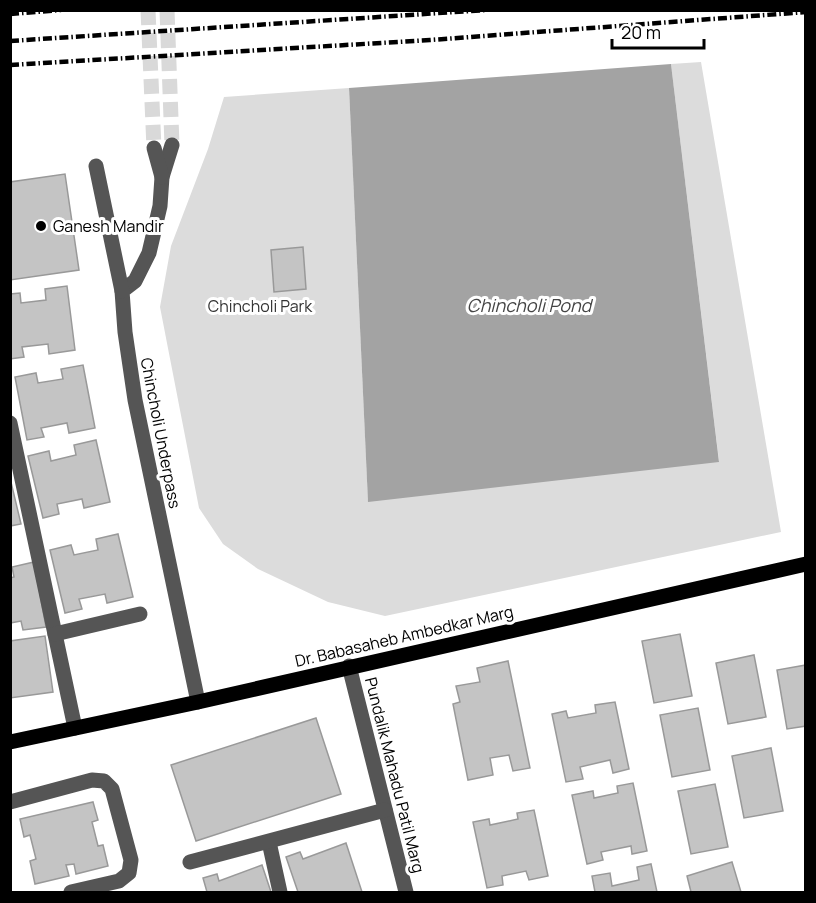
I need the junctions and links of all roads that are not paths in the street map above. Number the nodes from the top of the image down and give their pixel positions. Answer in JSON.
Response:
{"nodes":[{"id":1,"x":172,"y":145,"type":"tunnel mouth"},
{"id":2,"x":154,"y":148,"type":"tunnel mouth"},
{"id":3,"x":96,"y":166,"type":"dead end"},
{"id":4,"x":162,"y":177,"type":"junction"},
{"id":5,"x":122,"y":291,"type":"junction"},
{"id":6,"x":10,"y":423,"type":"edge"},
{"id":7,"x":806,"y":564,"type":"edge"},
{"id":8,"x":140,"y":614,"type":"dead end"},
{"id":9,"x":55,"y":634,"type":"junction"},
{"id":10,"x":349,"y":666,"type":"junction"},
{"id":11,"x":198,"y":702,"type":"junction"},
{"id":12,"x":75,"y":728,"type":"junction"},
{"id":13,"x":10,"y":742,"type":"edge"},
{"id":14,"x":10,"y":802,"type":"edge"},
{"id":15,"x":385,"y":810,"type":"junction"},
{"id":16,"x":269,"y":842,"type":"junction"},
{"id":17,"x":190,"y":862,"type":"dead end"},
{"id":18,"x":71,"y":892,"type":"edge"},
{"id":19,"x":280,"y":892,"type":"edge"},
{"id":20,"x":406,"y":892,"type":"edge"}],
"edges":[{"from":1,"to":4,"type":"street"},
{"from":2,"to":4,"type":"street"},
{"from":3,"to":5,"type":"street","name":"Chincholi Underpass"},
{"from":4,"to":5,"type":"street"},
{"from":5,"to":11,"type":"street","name":"Chincholi Underpass"},
{"from":6,"to":9,"type":"street"},
{"from":7,"to":10,"type":"main road","name":"Dr. Babasaheb Ambedkar Marg"},
{"from":8,"to":9,"type":"street"},
{"from":9,"to":12,"type":"street"},
{"from":10,"to":11,"type":"main road","name":"Dr. Babasaheb Ambedkar Marg"},
{"from":10,"to":15,"type":"street","name":"Pundalik Mahadu Patil Marg"},
{"from":11,"to":12,"type":"main road","name":"Dr. Babasaheb Ambedkar Marg"},
{"from":12,"to":13,"type":"main road","name":"Dr. Babasaheb Ambedkar Marg"},
{"from":14,"to":18,"type":"street"},
{"from":15,"to":16,"type":"street"},
{"from":15,"to":20,"type":"street","name":"Pundalik Mahadu Patil Marg"},
{"from":16,"to":17,"type":"street"},
{"from":16,"to":19,"type":"street"}]}
